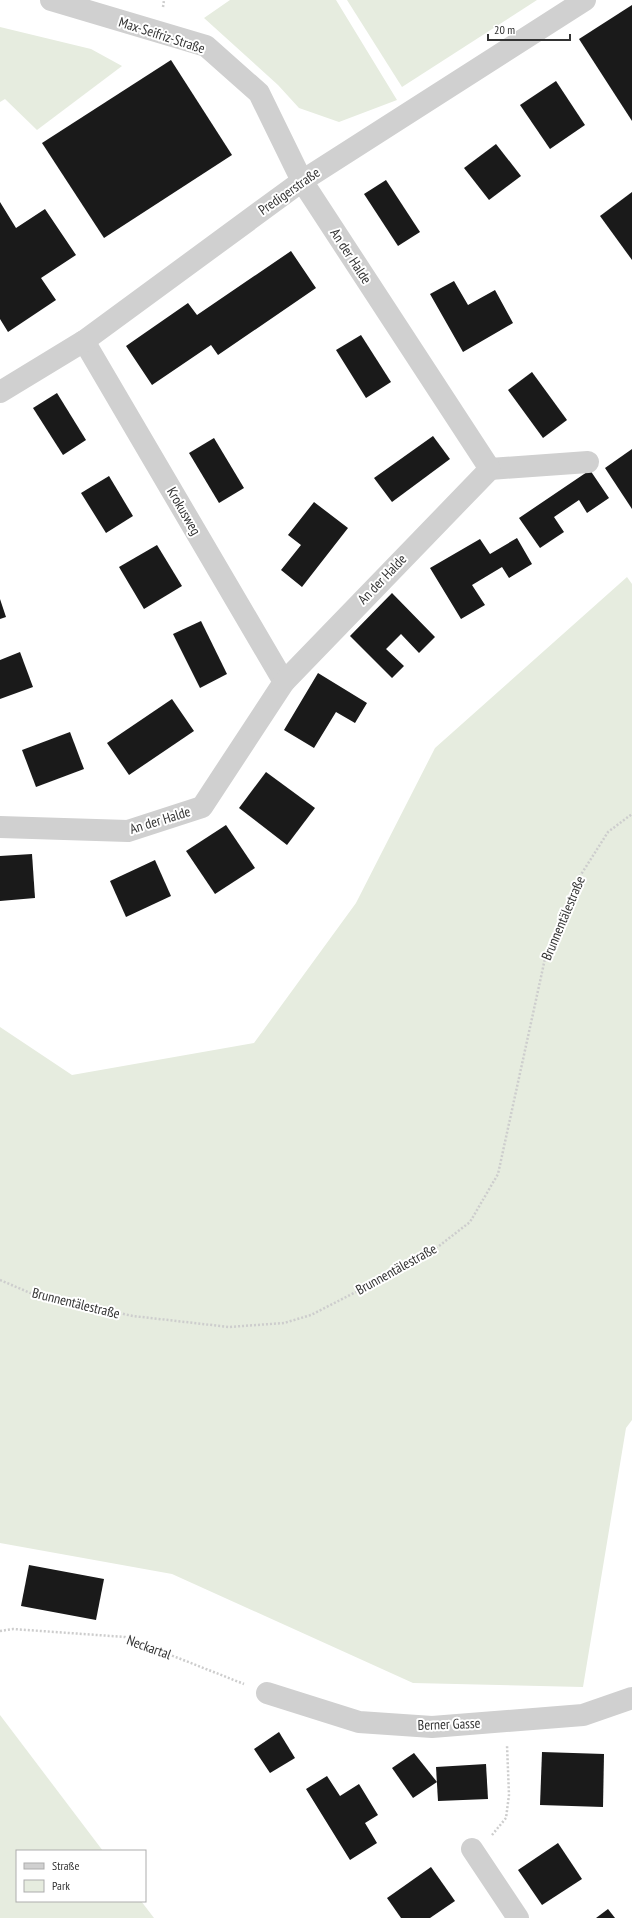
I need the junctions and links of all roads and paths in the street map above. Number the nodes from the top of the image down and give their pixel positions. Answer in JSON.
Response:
{"nodes":[{"id":1,"x":51,"y":0,"type":"edge"},
{"id":2,"x":585,"y":0,"type":"edge"},
{"id":3,"x":302,"y":181,"type":"junction"},
{"id":4,"x":84,"y":341,"type":"junction"},
{"id":5,"x":0,"y":392,"type":"edge"},
{"id":6,"x":588,"y":462,"type":"dead end"},
{"id":7,"x":490,"y":468,"type":"junction"},
{"id":8,"x":284,"y":682,"type":"junction"},
{"id":9,"x":632,"y":814,"type":"edge"},
{"id":10,"x":2,"y":821,"type":"edge"},
{"id":11,"x":0,"y":1280,"type":"edge"},
{"id":12,"x":0,"y":1631,"type":"edge"},
{"id":13,"x":267,"y":1693,"type":"joint"},
{"id":14,"x":632,"y":1698,"type":"edge"},
{"id":15,"x":505,"y":1721,"type":"junction"},
{"id":16,"x":472,"y":1849,"type":"joint"},
{"id":17,"x":518,"y":1918,"type":"edge"}],
"edges":[{"from":1,"to":3,"type":"street","name":"Max-Seifriz-Straße"},
{"from":2,"to":3,"type":"street","name":"Predigerstraße"},
{"from":3,"to":4,"type":"street","name":"Predigerstraße"},
{"from":3,"to":7,"type":"street","name":"An der Halde"},
{"from":4,"to":5,"type":"street","name":"Predigerstraße"},
{"from":4,"to":8,"type":"street","name":"Krokusweg"},
{"from":6,"to":7,"type":"street"},
{"from":7,"to":8,"type":"street","name":"An der Halde"},
{"from":8,"to":10,"type":"street","name":"An der Halde"},
{"from":9,"to":11,"type":"path","name":"Brunnentälestraße"},
{"from":12,"to":13,"type":"path","name":"Neckartal"},
{"from":13,"to":15,"type":"street","name":"Berner Gasse"},
{"from":14,"to":15,"type":"street","name":"Berner Gasse"},
{"from":15,"to":16,"type":"path"},
{"from":16,"to":17,"type":"street"}]}
